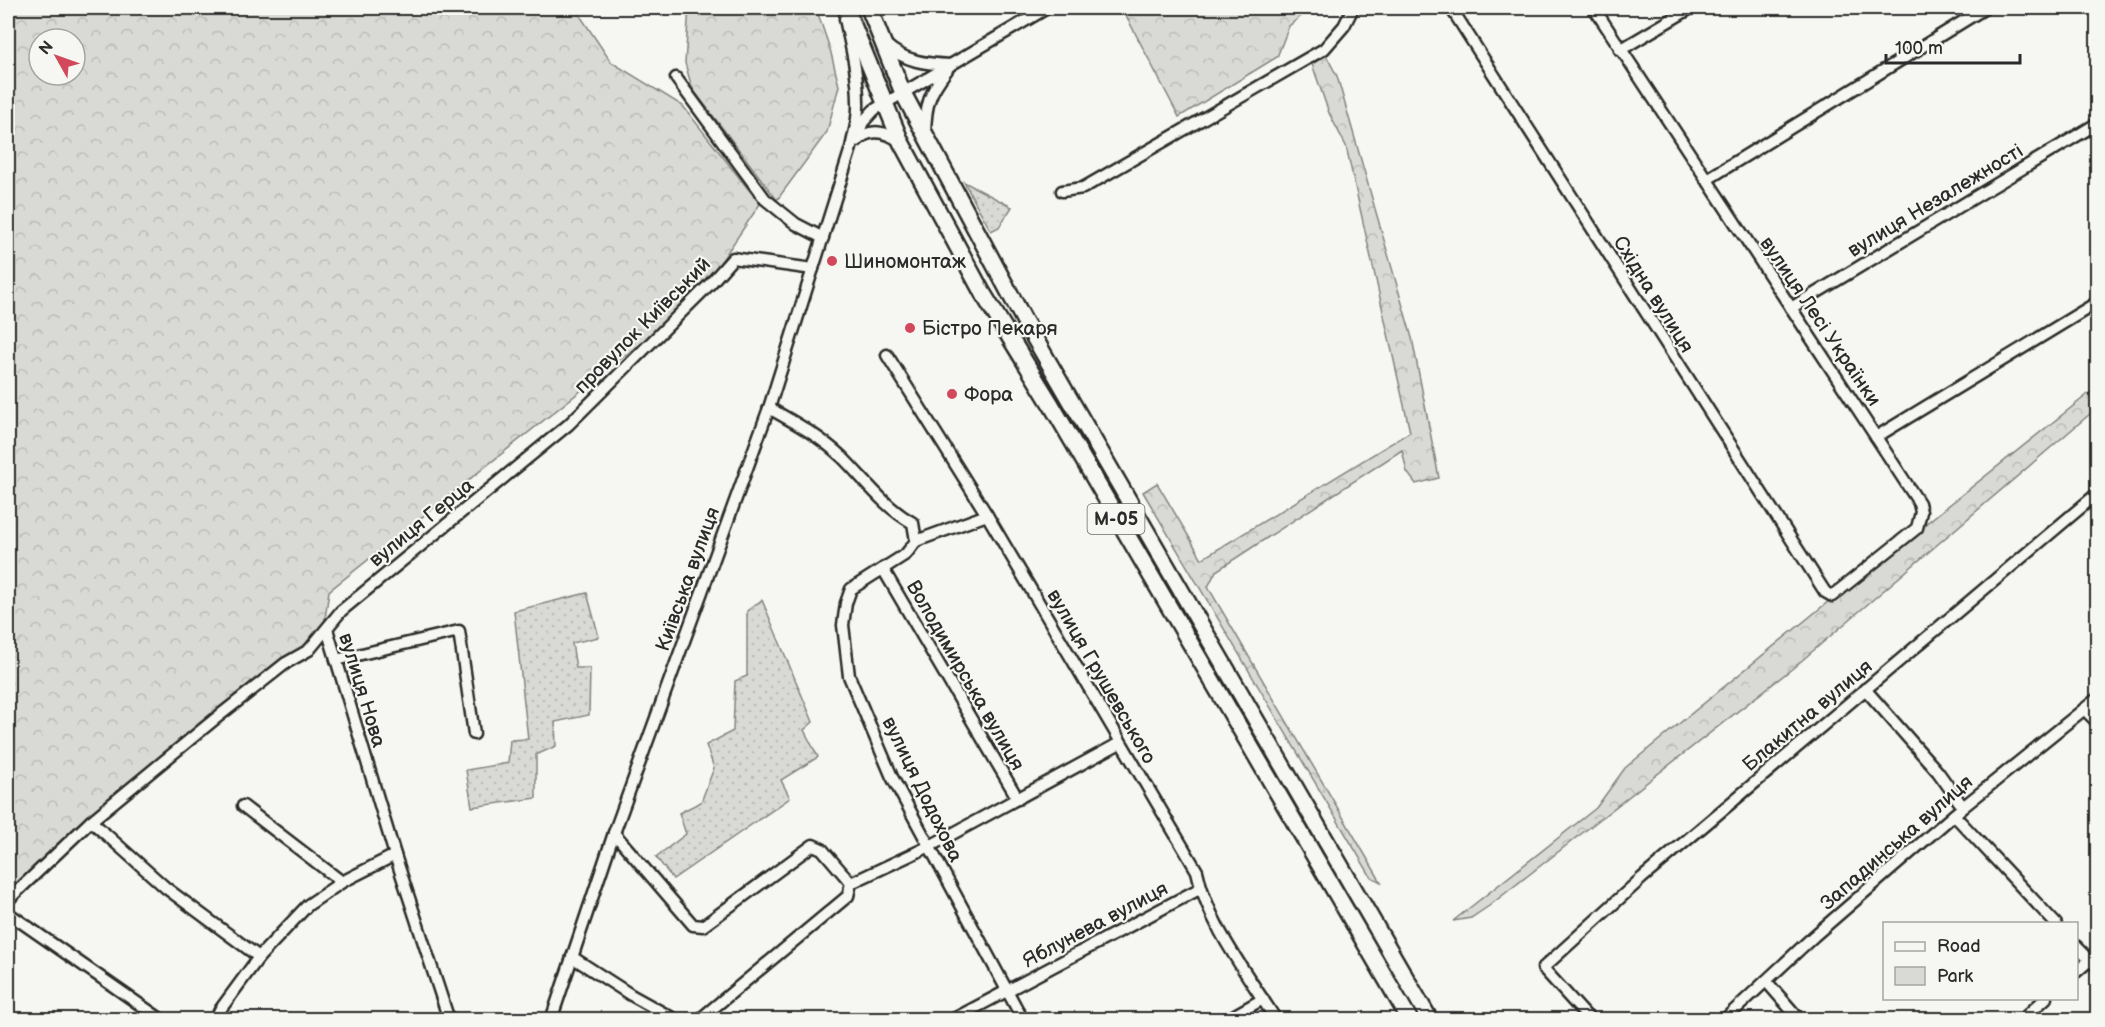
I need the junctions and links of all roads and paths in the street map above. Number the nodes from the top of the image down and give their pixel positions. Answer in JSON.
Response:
{"nodes":[{"id":1,"x":844,"y":8,"type":"edge"},
{"id":2,"x":869,"y":8,"type":"edge"},
{"id":3,"x":1047,"y":8,"type":"edge"},
{"id":4,"x":1353,"y":8,"type":"edge"},
{"id":5,"x":1451,"y":8,"type":"edge"},
{"id":6,"x":1594,"y":8,"type":"edge"},
{"id":7,"x":1691,"y":8,"type":"edge"},
{"id":8,"x":1985,"y":8,"type":"edge"},
{"id":9,"x":883,"y":41,"type":"junction"},
{"id":10,"x":1620,"y":50,"type":"junction"},
{"id":11,"x":951,"y":65,"type":"junction"},
{"id":12,"x":676,"y":78,"type":"dead end"},
{"id":13,"x":903,"y":93,"type":"junction"},
{"id":14,"x":884,"y":104,"type":"junction"},
{"id":15,"x":2097,"y":123,"type":"edge"},
{"id":16,"x":924,"y":136,"type":"junction"},
{"id":17,"x":901,"y":142,"type":"junction"},
{"id":18,"x":851,"y":148,"type":"junction"},
{"id":19,"x":1706,"y":180,"type":"junction"},
{"id":20,"x":1062,"y":191,"type":"dead end"},
{"id":21,"x":823,"y":238,"type":"junction"},
{"id":22,"x":813,"y":269,"type":"junction"},
{"id":23,"x":2097,"y":302,"type":"edge"},
{"id":24,"x":1791,"y":308,"type":"junction"},
{"id":25,"x":887,"y":355,"type":"dead end"},
{"id":26,"x":769,"y":408,"type":"junction"},
{"id":27,"x":1876,"y":437,"type":"junction"},
{"id":28,"x":542,"y":446,"type":"joint"},
{"id":29,"x":2097,"y":493,"type":"edge"},
{"id":30,"x":987,"y":515,"type":"junction"},
{"id":31,"x":916,"y":541,"type":"junction"},
{"id":32,"x":883,"y":569,"type":"junction"},
{"id":33,"x":327,"y":629,"type":"junction"},
{"id":34,"x":336,"y":660,"type":"junction"},
{"id":35,"x":1865,"y":689,"type":"junction"},
{"id":36,"x":2097,"y":698,"type":"edge"},
{"id":37,"x":2085,"y":709,"type":"junction"},
{"id":38,"x":2097,"y":723,"type":"edge"},
{"id":39,"x":474,"y":734,"type":"dead end"},
{"id":40,"x":1120,"y":743,"type":"junction"},
{"id":41,"x":1018,"y":799,"type":"junction"},
{"id":42,"x":243,"y":806,"type":"dead end"},
{"id":43,"x":1963,"y":807,"type":"junction"},
{"id":44,"x":1954,"y":815,"type":"junction"},
{"id":45,"x":91,"y":822,"type":"junction"},
{"id":46,"x":614,"y":833,"type":"junction"},
{"id":47,"x":930,"y":846,"type":"junction"},
{"id":48,"x":395,"y":855,"type":"junction"},
{"id":49,"x":342,"y":882,"type":"junction"},
{"id":50,"x":851,"y":883,"type":"junction"},
{"id":51,"x":1200,"y":888,"type":"junction"},
{"id":52,"x":8,"y":900,"type":"edge"},
{"id":53,"x":8,"y":913,"type":"edge"},
{"id":54,"x":2054,"y":922,"type":"edge"},
{"id":55,"x":2078,"y":948,"type":"edge"},
{"id":56,"x":259,"y":957,"type":"junction"},
{"id":57,"x":572,"y":957,"type":"junction"},
{"id":58,"x":2094,"y":964,"type":"edge"},
{"id":59,"x":2078,"y":971,"type":"edge"},
{"id":60,"x":1766,"y":981,"type":"junction"},
{"id":61,"x":1007,"y":991,"type":"junction"},
{"id":62,"x":1263,"y":999,"type":"junction"},
{"id":63,"x":2045,"y":1000,"type":"edge"},
{"id":64,"x":162,"y":1020,"type":"edge"},
{"id":65,"x":215,"y":1020,"type":"edge"},
{"id":66,"x":449,"y":1020,"type":"edge"},
{"id":67,"x":551,"y":1020,"type":"edge"},
{"id":68,"x":676,"y":1020,"type":"edge"},
{"id":69,"x":699,"y":1020,"type":"edge"},
{"id":70,"x":952,"y":1020,"type":"edge"},
{"id":71,"x":1023,"y":1020,"type":"edge"},
{"id":72,"x":1226,"y":1020,"type":"edge"},
{"id":73,"x":1276,"y":1020,"type":"edge"},
{"id":74,"x":1410,"y":1020,"type":"edge"},
{"id":75,"x":1430,"y":1020,"type":"edge"},
{"id":76,"x":1590,"y":1020,"type":"edge"},
{"id":77,"x":1724,"y":1020,"type":"edge"},
{"id":78,"x":1800,"y":1020,"type":"edge"},
{"id":79,"x":2022,"y":1020,"type":"edge"}],
"edges":[{"from":1,"to":14,"type":"highway","number":"М-05"},
{"from":1,"to":18,"type":"street"},
{"from":2,"to":9,"type":"highway","number":"М-05"},
{"from":3,"to":11,"type":"street"},
{"from":4,"to":20,"type":"street"},
{"from":5,"to":27,"type":"street","name":"Східна вулиця"},
{"from":6,"to":10,"type":"street","name":"вулиця Лесі Українки"},
{"from":7,"to":10,"type":"street"},
{"from":8,"to":19,"type":"street"},
{"from":9,"to":11,"type":"street"},
{"from":9,"to":13,"type":"highway","number":"М-05"},
{"from":10,"to":19,"type":"street","name":"вулиця Лесі Українки"},
{"from":11,"to":13,"type":"street"},
{"from":11,"to":16,"type":"street"},
{"from":12,"to":21,"type":"street"},
{"from":13,"to":14,"type":"street"},
{"from":13,"to":16,"type":"highway","number":"М-05"},
{"from":14,"to":17,"type":"highway","number":"М-05"},
{"from":14,"to":18,"type":"street"},
{"from":15,"to":24,"type":"street","name":"вулиця Незалежності"},
{"from":16,"to":75,"type":"highway","number":"М-05"},
{"from":17,"to":18,"type":"street"},
{"from":17,"to":74,"type":"highway","number":"М-05"},
{"from":18,"to":21,"type":"street","name":"Київська вулиця"},
{"from":19,"to":24,"type":"street","name":"вулиця Лесі Українки"},
{"from":21,"to":22,"type":"street","name":"Київська вулиця"},
{"from":22,"to":26,"type":"street","name":"Київська вулиця"},
{"from":22,"to":28,"type":"street","name":"провулок Київський"},
{"from":23,"to":27,"type":"street","name":"вулиця Лесі Українки"},
{"from":24,"to":27,"type":"street","name":"вулиця Лесі Українки"},
{"from":25,"to":30,"type":"street","name":"вулиця Грушевського"},
{"from":26,"to":31,"type":"street"},
{"from":26,"to":46,"type":"street","name":"Київська вулиця"},
{"from":28,"to":33,"type":"street","name":"вулиця Герца"},
{"from":29,"to":35,"type":"street","name":"Блакитна вулиця"},
{"from":30,"to":31,"type":"street"},
{"from":30,"to":40,"type":"street","name":"вулиця Грушевського"},
{"from":31,"to":32,"type":"street","name":"вулиця Додохова"},
{"from":32,"to":41,"type":"street","name":"Володимирська вулиця"},
{"from":32,"to":47,"type":"street","name":"вулиця Додохова"},
{"from":33,"to":34,"type":"street","name":"вулиця Нова"},
{"from":33,"to":45,"type":"street","name":"вулиця Нова"},
{"from":34,"to":39,"type":"street"},
{"from":34,"to":48,"type":"street","name":"вулиця Нова"},
{"from":35,"to":43,"type":"street"},
{"from":35,"to":76,"type":"street","name":"Блакитна вулиця"},
{"from":36,"to":37,"type":"street","name":"Западинська вулиця"},
{"from":37,"to":38,"type":"street"},
{"from":37,"to":43,"type":"street","name":"Западинська вулиця"},
{"from":40,"to":41,"type":"street"},
{"from":40,"to":51,"type":"street","name":"вулиця Грушевського"},
{"from":41,"to":47,"type":"street"},
{"from":42,"to":49,"type":"street"},
{"from":43,"to":44,"type":"street","name":"Западинська вулиця"},
{"from":44,"to":54,"type":"street"},
{"from":44,"to":60,"type":"street","name":"Западинська вулиця"},
{"from":45,"to":52,"type":"street","name":"вулиця Нова"},
{"from":45,"to":56,"type":"street"},
{"from":46,"to":50,"type":"street"},
{"from":46,"to":57,"type":"street","name":"Київська вулиця"},
{"from":47,"to":50,"type":"street"},
{"from":47,"to":61,"type":"street","name":"вулиця Додохова"},
{"from":48,"to":49,"type":"street"},
{"from":48,"to":66,"type":"street","name":"вулиця Нова"},
{"from":49,"to":56,"type":"street"},
{"from":50,"to":69,"type":"street"},
{"from":51,"to":61,"type":"street","name":"Яблунева вулиця"},
{"from":51,"to":62,"type":"street","name":"вулиця Грушевського"},
{"from":53,"to":64,"type":"street"},
{"from":55,"to":58,"type":"street"},
{"from":56,"to":65,"type":"street"},
{"from":57,"to":67,"type":"street","name":"Київська вулиця"},
{"from":57,"to":68,"type":"street"},
{"from":58,"to":59,"type":"street"},
{"from":60,"to":77,"type":"street","name":"Западинська вулиця"},
{"from":60,"to":78,"type":"street"},
{"from":61,"to":70,"type":"street"},
{"from":61,"to":71,"type":"street","name":"вулиця Додохова"},
{"from":62,"to":72,"type":"street"},
{"from":62,"to":73,"type":"street","name":"вулиця Грушевського"},
{"from":63,"to":79,"type":"street"}]}
